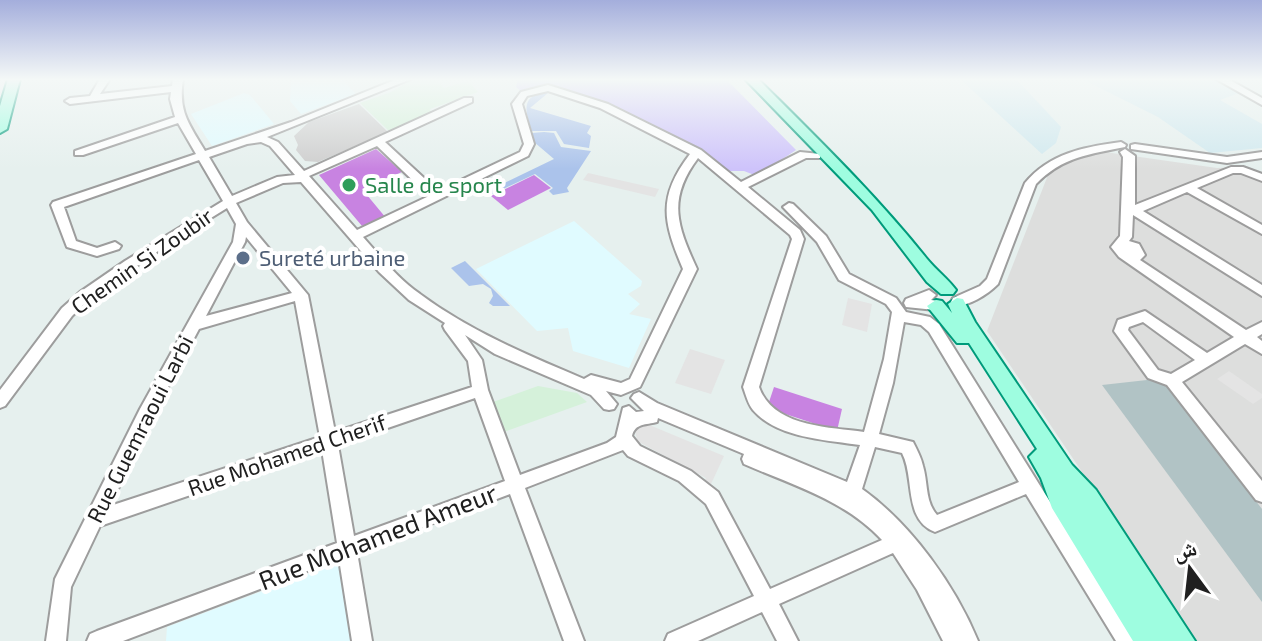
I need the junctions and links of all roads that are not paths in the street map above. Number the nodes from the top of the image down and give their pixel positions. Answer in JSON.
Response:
{"nodes":[{"id":1,"x":6,"y":109,"type":"edge"},
{"id":2,"x":176,"y":109,"type":"edge"},
{"id":3,"x":333,"y":109,"type":"edge"},
{"id":4,"x":450,"y":109,"type":"edge"},
{"id":5,"x":518,"y":109,"type":"edge"},
{"id":6,"x":608,"y":109,"type":"edge"},
{"id":7,"x":769,"y":109,"type":"edge"},
{"id":8,"x":780,"y":109,"type":"edge"},
{"id":9,"x":181,"y":119,"type":"junction"},
{"id":10,"x":0,"y":129,"type":"edge"},
{"id":11,"x":274,"y":135,"type":"junction"},
{"id":12,"x":380,"y":143,"type":"junction"},
{"id":13,"x":1128,"y":150,"type":"junction"},
{"id":14,"x":697,"y":152,"type":"junction"},
{"id":15,"x":809,"y":152,"type":"junction"},
{"id":16,"x":79,"y":153,"type":"dead end"},
{"id":17,"x":203,"y":154,"type":"junction"},
{"id":18,"x":1262,"y":155,"type":"edge"},
{"id":19,"x":716,"y":165,"type":"junction"},
{"id":20,"x":682,"y":167,"type":"junction"},
{"id":21,"x":306,"y":176,"type":"junction"},
{"id":22,"x":1262,"y":178,"type":"edge"},
{"id":23,"x":740,"y":187,"type":"junction"},
{"id":24,"x":1187,"y":187,"type":"junction"},
{"id":25,"x":437,"y":197,"type":"junction"},
{"id":26,"x":227,"y":200,"type":"junction"},
{"id":27,"x":789,"y":207,"type":"dead end"},
{"id":28,"x":1131,"y":208,"type":"junction"},
{"id":29,"x":242,"y":224,"type":"junction"},
{"id":30,"x":1262,"y":230,"type":"edge"},
{"id":31,"x":359,"y":234,"type":"junction"},
{"id":32,"x":115,"y":246,"type":"dead end"},
{"id":33,"x":1262,"y":291,"type":"edge"},
{"id":34,"x":301,"y":295,"type":"junction"},
{"id":35,"x":946,"y":298,"type":"junction"},
{"id":36,"x":902,"y":309,"type":"junction"},
{"id":37,"x":435,"y":312,"type":"junction"},
{"id":38,"x":194,"y":325,"type":"junction"},
{"id":39,"x":1255,"y":334,"type":"edge"},
{"id":40,"x":1262,"y":348,"type":"edge"},
{"id":41,"x":511,"y":355,"type":"junction"},
{"id":42,"x":1206,"y":360,"type":"junction"},
{"id":43,"x":1172,"y":381,"type":"junction"},
{"id":44,"x":478,"y":382,"type":"junction"},
{"id":45,"x":0,"y":402,"type":"edge"},
{"id":46,"x":626,"y":412,"type":"junction"},
{"id":47,"x":329,"y":440,"type":"junction"},
{"id":48,"x":867,"y":440,"type":"junction"},
{"id":49,"x":1060,"y":483,"type":"junction"},
{"id":50,"x":516,"y":484,"type":"junction"},
{"id":51,"x":1261,"y":490,"type":"edge"},
{"id":52,"x":850,"y":497,"type":"junction"},
{"id":53,"x":93,"y":520,"type":"junction"},
{"id":54,"x":898,"y":539,"type":"junction"},
{"id":55,"x":348,"y":549,"type":"junction"},
{"id":56,"x":765,"y":600,"type":"junction"},
{"id":57,"x":56,"y":641,"type":"edge"},
{"id":58,"x":97,"y":641,"type":"edge"},
{"id":59,"x":362,"y":641,"type":"edge"},
{"id":60,"x":574,"y":641,"type":"edge"},
{"id":61,"x":675,"y":641,"type":"edge"},
{"id":62,"x":788,"y":641,"type":"edge"},
{"id":63,"x":954,"y":641,"type":"edge"},
{"id":64,"x":968,"y":641,"type":"edge"},
{"id":65,"x":1127,"y":641,"type":"edge"},
{"id":66,"x":1147,"y":641,"type":"edge"},
{"id":67,"x":1164,"y":641,"type":"edge"},
{"id":68,"x":1182,"y":641,"type":"edge"}],
"edges":[{"from":1,"to":10,"type":"main road"},
{"from":2,"to":9,"type":"street"},
{"from":3,"to":11,"type":"street"},
{"from":4,"to":12,"type":"street","name":"Chemin Si Zoubir"},
{"from":5,"to":25,"type":"street"},
{"from":6,"to":14,"type":"street"},
{"from":7,"to":15,"type":"main road"},
{"from":8,"to":35,"type":"main road"},
{"from":9,"to":16,"type":"street"},
{"from":9,"to":17,"type":"street"},
{"from":11,"to":17,"type":"street"},
{"from":11,"to":21,"type":"street"},
{"from":12,"to":21,"type":"street","name":"Chemin Si Zoubir"},
{"from":12,"to":25,"type":"street"},
{"from":13,"to":18,"type":"street"},
{"from":13,"to":28,"type":"street"},
{"from":13,"to":35,"type":"street"},
{"from":14,"to":19,"type":"street"},
{"from":14,"to":20,"type":"street"},
{"from":15,"to":23,"type":"street"},
{"from":15,"to":35,"type":"main road"},
{"from":17,"to":26,"type":"street"},
{"from":17,"to":32,"type":"street"},
{"from":19,"to":20,"type":"street"},
{"from":19,"to":23,"type":"street"},
{"from":20,"to":46,"type":"street"},
{"from":21,"to":26,"type":"street","name":"Chemin Si Zoubir"},
{"from":21,"to":31,"type":"street"},
{"from":22,"to":24,"type":"street"},
{"from":23,"to":48,"type":"street"},
{"from":24,"to":28,"type":"street"},
{"from":24,"to":30,"type":"street"},
{"from":25,"to":31,"type":"street"},
{"from":26,"to":29,"type":"street"},
{"from":26,"to":45,"type":"street","name":"Chemin Si Zoubir"},
{"from":27,"to":36,"type":"street"},
{"from":28,"to":33,"type":"street"},
{"from":28,"to":39,"type":"street"},
{"from":29,"to":34,"type":"street"},
{"from":29,"to":38,"type":"street","name":"Rue Guemraoui Larbi"},
{"from":31,"to":37,"type":"street"},
{"from":31,"to":46,"type":"street"},
{"from":34,"to":38,"type":"street"},
{"from":34,"to":47,"type":"street"},
{"from":35,"to":36,"type":"street"},
{"from":35,"to":49,"type":"main road"},
{"from":36,"to":48,"type":"street"},
{"from":36,"to":49,"type":"street"},
{"from":37,"to":41,"type":"street"},
{"from":37,"to":44,"type":"street"},
{"from":38,"to":53,"type":"street","name":"Rue Guemraoui Larbi"},
{"from":39,"to":40,"type":"street"},
{"from":39,"to":42,"type":"street"},
{"from":41,"to":44,"type":"street","name":"Rue Mohamed Cherif"},
{"from":41,"to":46,"type":"street"},
{"from":42,"to":43,"type":"street"},
{"from":42,"to":43,"type":"street"},
{"from":43,"to":51,"type":"street"},
{"from":44,"to":47,"type":"street","name":"Rue Mohamed Cherif"},
{"from":44,"to":50,"type":"street"},
{"from":46,"to":50,"type":"street","name":"Rue Mohamed Ameur"},
{"from":46,"to":52,"type":"street"},
{"from":46,"to":52,"type":"street"},
{"from":46,"to":56,"type":"street"},
{"from":47,"to":53,"type":"street","name":"Rue Mohamed Cherif"},
{"from":47,"to":55,"type":"street"},
{"from":48,"to":49,"type":"street"},
{"from":48,"to":52,"type":"street"},
{"from":49,"to":65,"type":"street"},
{"from":49,"to":66,"type":"main road"},
{"from":49,"to":67,"type":"main road"},
{"from":49,"to":68,"type":"main road"},
{"from":50,"to":55,"type":"street","name":"Rue Mohamed Ameur"},
{"from":50,"to":60,"type":"street"},
{"from":52,"to":54,"type":"street"},
{"from":53,"to":57,"type":"street","name":"Rue Guemraoui Larbi"},
{"from":54,"to":56,"type":"street"},
{"from":54,"to":63,"type":"street"},
{"from":54,"to":64,"type":"street"},
{"from":55,"to":58,"type":"street","name":"Rue Mohamed Ameur"},
{"from":55,"to":59,"type":"street"},
{"from":56,"to":61,"type":"street"},
{"from":56,"to":62,"type":"street"}]}
